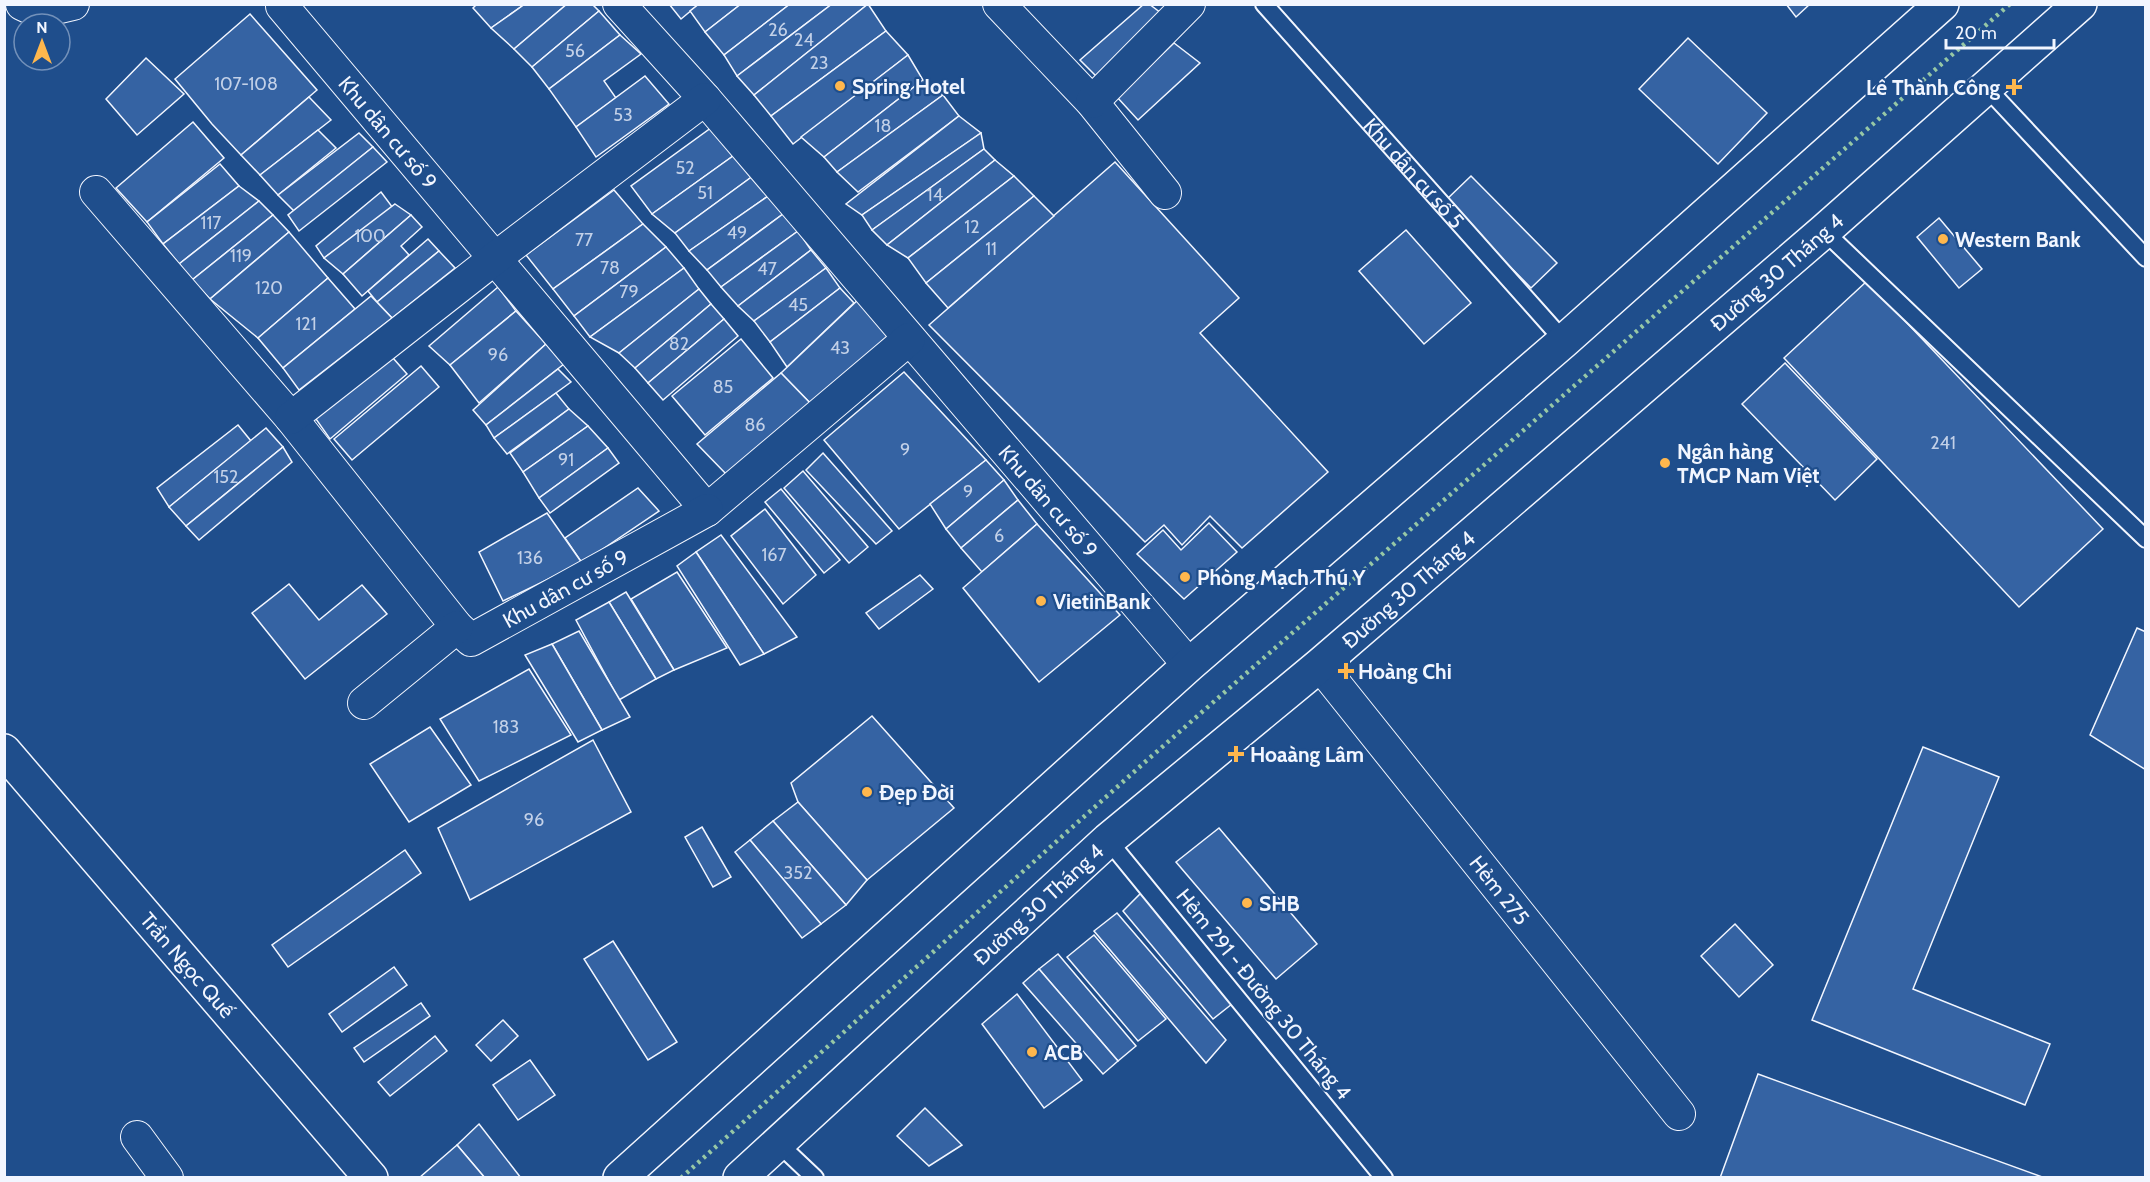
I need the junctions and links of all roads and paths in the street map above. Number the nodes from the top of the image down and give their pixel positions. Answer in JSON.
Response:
{"nodes":[{"id":1,"x":22,"y":4,"type":"edge"},
{"id":2,"x":73,"y":4,"type":"edge"},
{"id":3,"x":619,"y":4,"type":"edge"},
{"id":4,"x":999,"y":4,"type":"edge"},
{"id":5,"x":1189,"y":4,"type":"edge"},
{"id":6,"x":1264,"y":4,"type":"edge"},
{"id":7,"x":1942,"y":4,"type":"edge"},
{"id":8,"x":2080,"y":4,"type":"edge"},
{"id":9,"x":282,"y":6,"type":"dead end"},
{"id":10,"x":1987,"y":88,"type":"junction"},
{"id":11,"x":705,"y":99,"type":"junction"},
{"id":12,"x":1092,"y":102,"type":"junction"},
{"id":13,"x":96,"y":192,"type":"dead end"},
{"id":14,"x":1165,"y":193,"type":"dead end"},
{"id":15,"x":1824,"y":231,"type":"junction"},
{"id":16,"x":2145,"y":258,"type":"edge"},
{"id":17,"x":494,"y":259,"type":"junction"},
{"id":18,"x":909,"y":339,"type":"junction"},
{"id":19,"x":1564,"y":341,"type":"junction"},
{"id":20,"x":291,"y":418,"type":"junction"},
{"id":21,"x":706,"y":510,"type":"junction"},
{"id":22,"x":2145,"y":539,"type":"edge"},
{"id":23,"x":457,"y":627,"type":"junction"},
{"id":24,"x":1189,"y":665,"type":"junction"},
{"id":25,"x":1320,"y":665,"type":"junction"},
{"id":26,"x":364,"y":703,"type":"dead end"},
{"id":27,"x":4,"y":751,"type":"edge"},
{"id":28,"x":1108,"y":840,"type":"junction"},
{"id":29,"x":1679,"y":1114,"type":"dead end"},
{"id":30,"x":137,"y":1137,"type":"dead end"},
{"id":31,"x":778,"y":1143,"type":"junction"},
{"id":32,"x":167,"y":1178,"type":"edge"},
{"id":33,"x":371,"y":1178,"type":"edge"},
{"id":34,"x":620,"y":1178,"type":"edge"},
{"id":35,"x":740,"y":1178,"type":"edge"},
{"id":36,"x":815,"y":1178,"type":"edge"},
{"id":37,"x":1384,"y":1178,"type":"edge"}],
"edges":[{"from":1,"to":2,"type":"street"},
{"from":3,"to":11,"type":"street","name":"Khu dân cư số 9"},
{"from":4,"to":12,"type":"street"},
{"from":5,"to":12,"type":"street"},
{"from":6,"to":19,"type":"lane","name":"Khu dân cư số 5"},
{"from":7,"to":19,"type":"main road"},
{"from":8,"to":10,"type":"main road","name":"Đường 30 Tháng 4"},
{"from":9,"to":17,"type":"street","name":"Khu dân cư số 9"},
{"from":10,"to":15,"type":"main road","name":"Đường 30 Tháng 4"},
{"from":10,"to":16,"type":"lane"},
{"from":11,"to":17,"type":"street"},
{"from":11,"to":18,"type":"street","name":"Khu dân cư số 9"},
{"from":12,"to":14,"type":"street"},
{"from":13,"to":20,"type":"street"},
{"from":15,"to":22,"type":"lane"},
{"from":15,"to":25,"type":"main road","name":"Đường 30 Tháng 4"},
{"from":17,"to":20,"type":"street"},
{"from":17,"to":21,"type":"street","name":"Khu dân cư số 9"},
{"from":18,"to":21,"type":"street","name":"Khu dân cư số 9"},
{"from":18,"to":24,"type":"street","name":"Khu dân cư số 9"},
{"from":19,"to":24,"type":"main road"},
{"from":20,"to":23,"type":"street"},
{"from":21,"to":23,"type":"street","name":"Khu dân cư số 9"},
{"from":23,"to":26,"type":"street"},
{"from":24,"to":34,"type":"main road"},
{"from":25,"to":28,"type":"main road","name":"Đường 30 Tháng 4"},
{"from":25,"to":29,"type":"street","name":"Hẻm 275"},
{"from":27,"to":33,"type":"main road","name":"Trần Ngọc Quế"},
{"from":28,"to":31,"type":"main road","name":"Đường 30 Tháng 4"},
{"from":28,"to":37,"type":"lane","name":"Hẻm 291 - Đường 30 Tháng 4"},
{"from":30,"to":32,"type":"street"},
{"from":31,"to":35,"type":"main road","name":"Đường 30 Tháng 4"},
{"from":31,"to":36,"type":"lane"}]}
